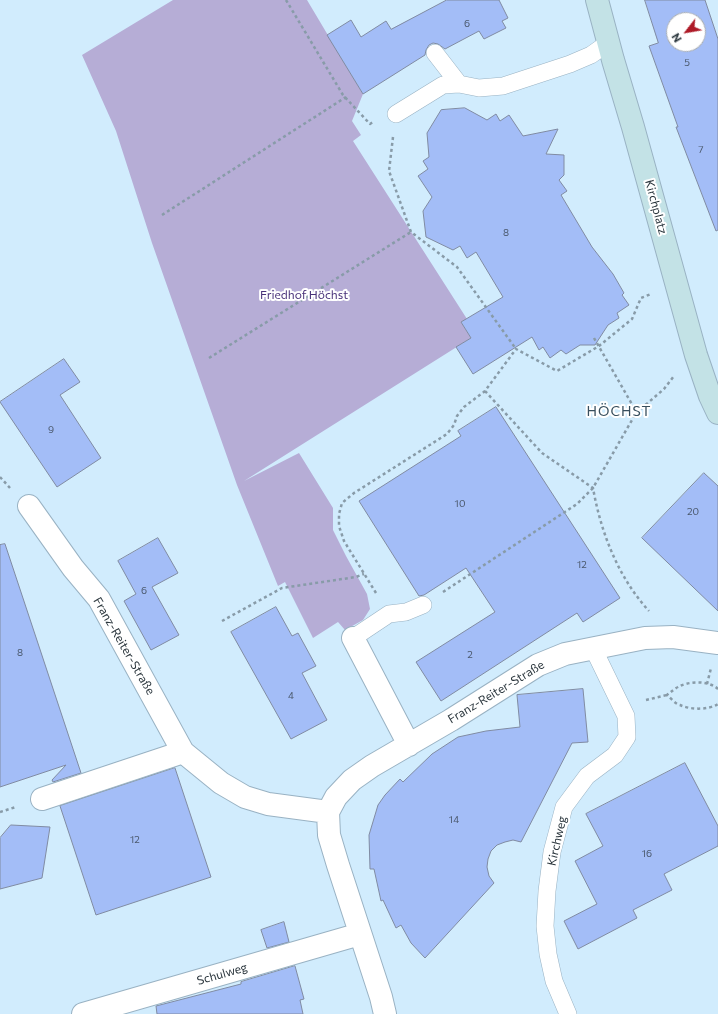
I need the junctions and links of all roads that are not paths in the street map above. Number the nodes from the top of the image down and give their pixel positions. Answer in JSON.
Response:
{"nodes":[{"id":1,"x":597,"y":0,"type":"edge"},
{"id":2,"x":608,"y":43,"type":"junction"},
{"id":3,"x":435,"y":53,"type":"dead end"},
{"id":4,"x":459,"y":84,"type":"junction"},
{"id":5,"x":396,"y":114,"type":"road end"},
{"id":6,"x":712,"y":387,"type":"edge"},
{"id":7,"x":718,"y":413,"type":"edge"},
{"id":8,"x":29,"y":506,"type":"dead end"},
{"id":9,"x":423,"y":605,"type":"road end"},
{"id":10,"x":353,"y":638,"type":"joint"},
{"id":11,"x":718,"y":643,"type":"edge"},
{"id":12,"x":593,"y":648,"type":"junction"},
{"id":13,"x":409,"y":746,"type":"junction"},
{"id":14,"x":183,"y":752,"type":"junction"},
{"id":15,"x":42,"y":799,"type":"dead end"},
{"id":16,"x":328,"y":812,"type":"junction"},
{"id":17,"x":360,"y":934,"type":"junction"},
{"id":18,"x":83,"y":1014,"type":"edge"},
{"id":19,"x":385,"y":1014,"type":"edge"},
{"id":20,"x":568,"y":1014,"type":"edge"}],
"edges":[{"from":1,"to":2,"type":"main road","name":"Kirchplatz"},
{"from":2,"to":4,"type":"lane"},
{"from":2,"to":6,"type":"main road","name":"Kirchplatz"},
{"from":3,"to":4,"type":"lane"},
{"from":4,"to":5,"type":"lane"},
{"from":6,"to":7,"type":"main road","name":"Kirchplatz"},
{"from":8,"to":14,"type":"street","name":"Franz-Reiter-Straße"},
{"from":9,"to":10,"type":"lane"},
{"from":10,"to":13,"type":"street"},
{"from":11,"to":12,"type":"street","name":"Franz-Reiter-Straße"},
{"from":12,"to":13,"type":"street","name":"Franz-Reiter-Straße"},
{"from":12,"to":20,"type":"lane","name":"Kirchweg"},
{"from":13,"to":16,"type":"street","name":"Franz-Reiter-Straße"},
{"from":14,"to":15,"type":"street"},
{"from":14,"to":16,"type":"street","name":"Franz-Reiter-Straße"},
{"from":16,"to":17,"type":"street"},
{"from":17,"to":18,"type":"street","name":"Schulweg"},
{"from":17,"to":19,"type":"street"}]}
